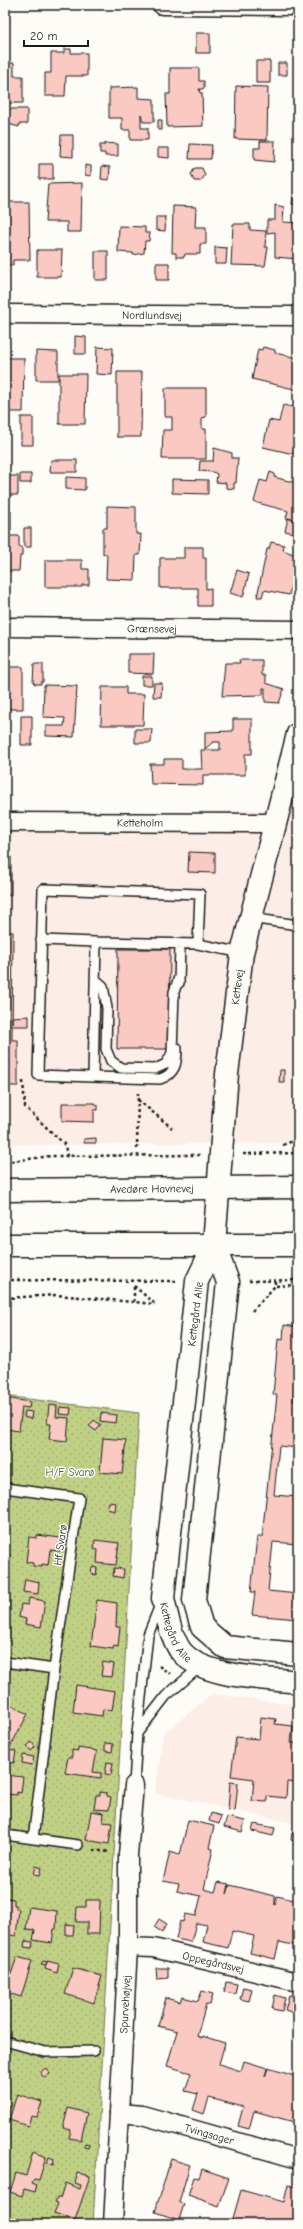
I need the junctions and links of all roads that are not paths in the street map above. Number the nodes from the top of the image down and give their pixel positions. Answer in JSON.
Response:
{"nodes":[{"id":1,"x":162,"y":5,"type":"edge"},
{"id":2,"x":298,"y":6,"type":"edge"},
{"id":3,"x":5,"y":314,"type":"edge"},
{"id":4,"x":298,"y":316,"type":"edge"},
{"id":5,"x":5,"y":628,"type":"edge"},
{"id":6,"x":298,"y":630,"type":"edge"},
{"id":7,"x":298,"y":734,"type":"edge"},
{"id":8,"x":5,"y":822,"type":"edge"},
{"id":9,"x":275,"y":823,"type":"junction"},
{"id":10,"x":250,"y":918,"type":"junction"},
{"id":11,"x":298,"y":925,"type":"edge"},
{"id":12,"x":41,"y":940,"type":"junction"},
{"id":13,"x":96,"y":942,"type":"junction"},
{"id":14,"x":180,"y":944,"type":"junction"},
{"id":15,"x":198,"y":944,"type":"junction"},
{"id":16,"x":242,"y":953,"type":"junction"},
{"id":17,"x":179,"y":977,"type":"junction"},
{"id":18,"x":96,"y":980,"type":"junction"},
{"id":19,"x":93,"y":1077,"type":"junction"},
{"id":20,"x":219,"y":1187,"type":"junction"},
{"id":21,"x":298,"y":1187,"type":"edge"},
{"id":22,"x":5,"y":1190,"type":"edge"},
{"id":23,"x":5,"y":1245,"type":"edge"},
{"id":24,"x":214,"y":1245,"type":"junction"},
{"id":25,"x":298,"y":1245,"type":"edge"},
{"id":26,"x":5,"y":1488,"type":"edge"},
{"id":27,"x":162,"y":1598,"type":"junction"},
{"id":28,"x":298,"y":1654,"type":"edge"},
{"id":29,"x":5,"y":1662,"type":"edge"},
{"id":30,"x":201,"y":1666,"type":"junction"},
{"id":31,"x":54,"y":1669,"type":"junction"},
{"id":32,"x":298,"y":1682,"type":"edge"},
{"id":33,"x":137,"y":1733,"type":"junction"},
{"id":34,"x":134,"y":1785,"type":"joint"},
{"id":35,"x":5,"y":1835,"type":"edge"},
{"id":36,"x":33,"y":1839,"type":"junction"},
{"id":37,"x":78,"y":1845,"type":"road end"},
{"id":38,"x":128,"y":1947,"type":"junction"},
{"id":39,"x":298,"y":1982,"type":"edge"},
{"id":40,"x":5,"y":2041,"type":"edge"},
{"id":41,"x":94,"y":2051,"type":"dead end"},
{"id":42,"x":119,"y":2113,"type":"junction"},
{"id":43,"x":298,"y":2158,"type":"edge"},
{"id":44,"x":113,"y":2224,"type":"edge"}],
"edges":[{"from":1,"to":2,"type":"street"},
{"from":3,"to":4,"type":"street","name":"Nordlundsvej"},
{"from":5,"to":6,"type":"street","name":"Grænsevej"},
{"from":7,"to":9,"type":"street","name":"Kettevej"},
{"from":8,"to":9,"type":"street","name":"Ketteholm"},
{"from":9,"to":10,"type":"street","name":"Kettevej"},
{"from":10,"to":11,"type":"lane"},
{"from":10,"to":16,"type":"street","name":"Kettevej"},
{"from":12,"to":13,"type":"lane"},
{"from":12,"to":15,"type":"lane"},
{"from":12,"to":19,"type":"lane"},
{"from":13,"to":14,"type":"lane"},
{"from":13,"to":18,"type":"lane"},
{"from":14,"to":15,"type":"lane"},
{"from":14,"to":17,"type":"lane"},
{"from":15,"to":16,"type":"lane"},
{"from":16,"to":20,"type":"street","name":"Kettevej"},
{"from":17,"to":18,"type":"lane"},
{"from":17,"to":19,"type":"lane"},
{"from":18,"to":19,"type":"lane"},
{"from":20,"to":21,"type":"street","name":"Avedøre Havnevej"},
{"from":20,"to":22,"type":"street","name":"Avedøre Havnevej"},
{"from":20,"to":24,"type":"street","name":"Kettevej"},
{"from":23,"to":24,"type":"street"},
{"from":24,"to":25,"type":"street"},
{"from":24,"to":27,"type":"street","name":"Kettegård Alle"},
{"from":24,"to":28,"type":"street","name":"Kettegård Alle"},
{"from":26,"to":31,"type":"lane","name":"Hf. Svarø"},
{"from":27,"to":30,"type":"street","name":"Kettegård Alle"},
{"from":27,"to":33,"type":"lane"},
{"from":29,"to":31,"type":"lane"},
{"from":30,"to":32,"type":"street","name":"Kettegård Alle"},
{"from":30,"to":33,"type":"lane"},
{"from":31,"to":36,"type":"lane","name":"Hf. Svarø"},
{"from":33,"to":34,"type":"lane"},
{"from":34,"to":38,"type":"street","name":"Spurvehøjvej"},
{"from":35,"to":36,"type":"lane"},
{"from":36,"to":37,"type":"lane"},
{"from":38,"to":39,"type":"street","name":"Oppegårdsvej"},
{"from":38,"to":42,"type":"street","name":"Spurvehøjvej"},
{"from":40,"to":41,"type":"lane"},
{"from":42,"to":43,"type":"street","name":"Tvingsager"},
{"from":42,"to":44,"type":"street","name":"Spurvehøjvej"}]}
